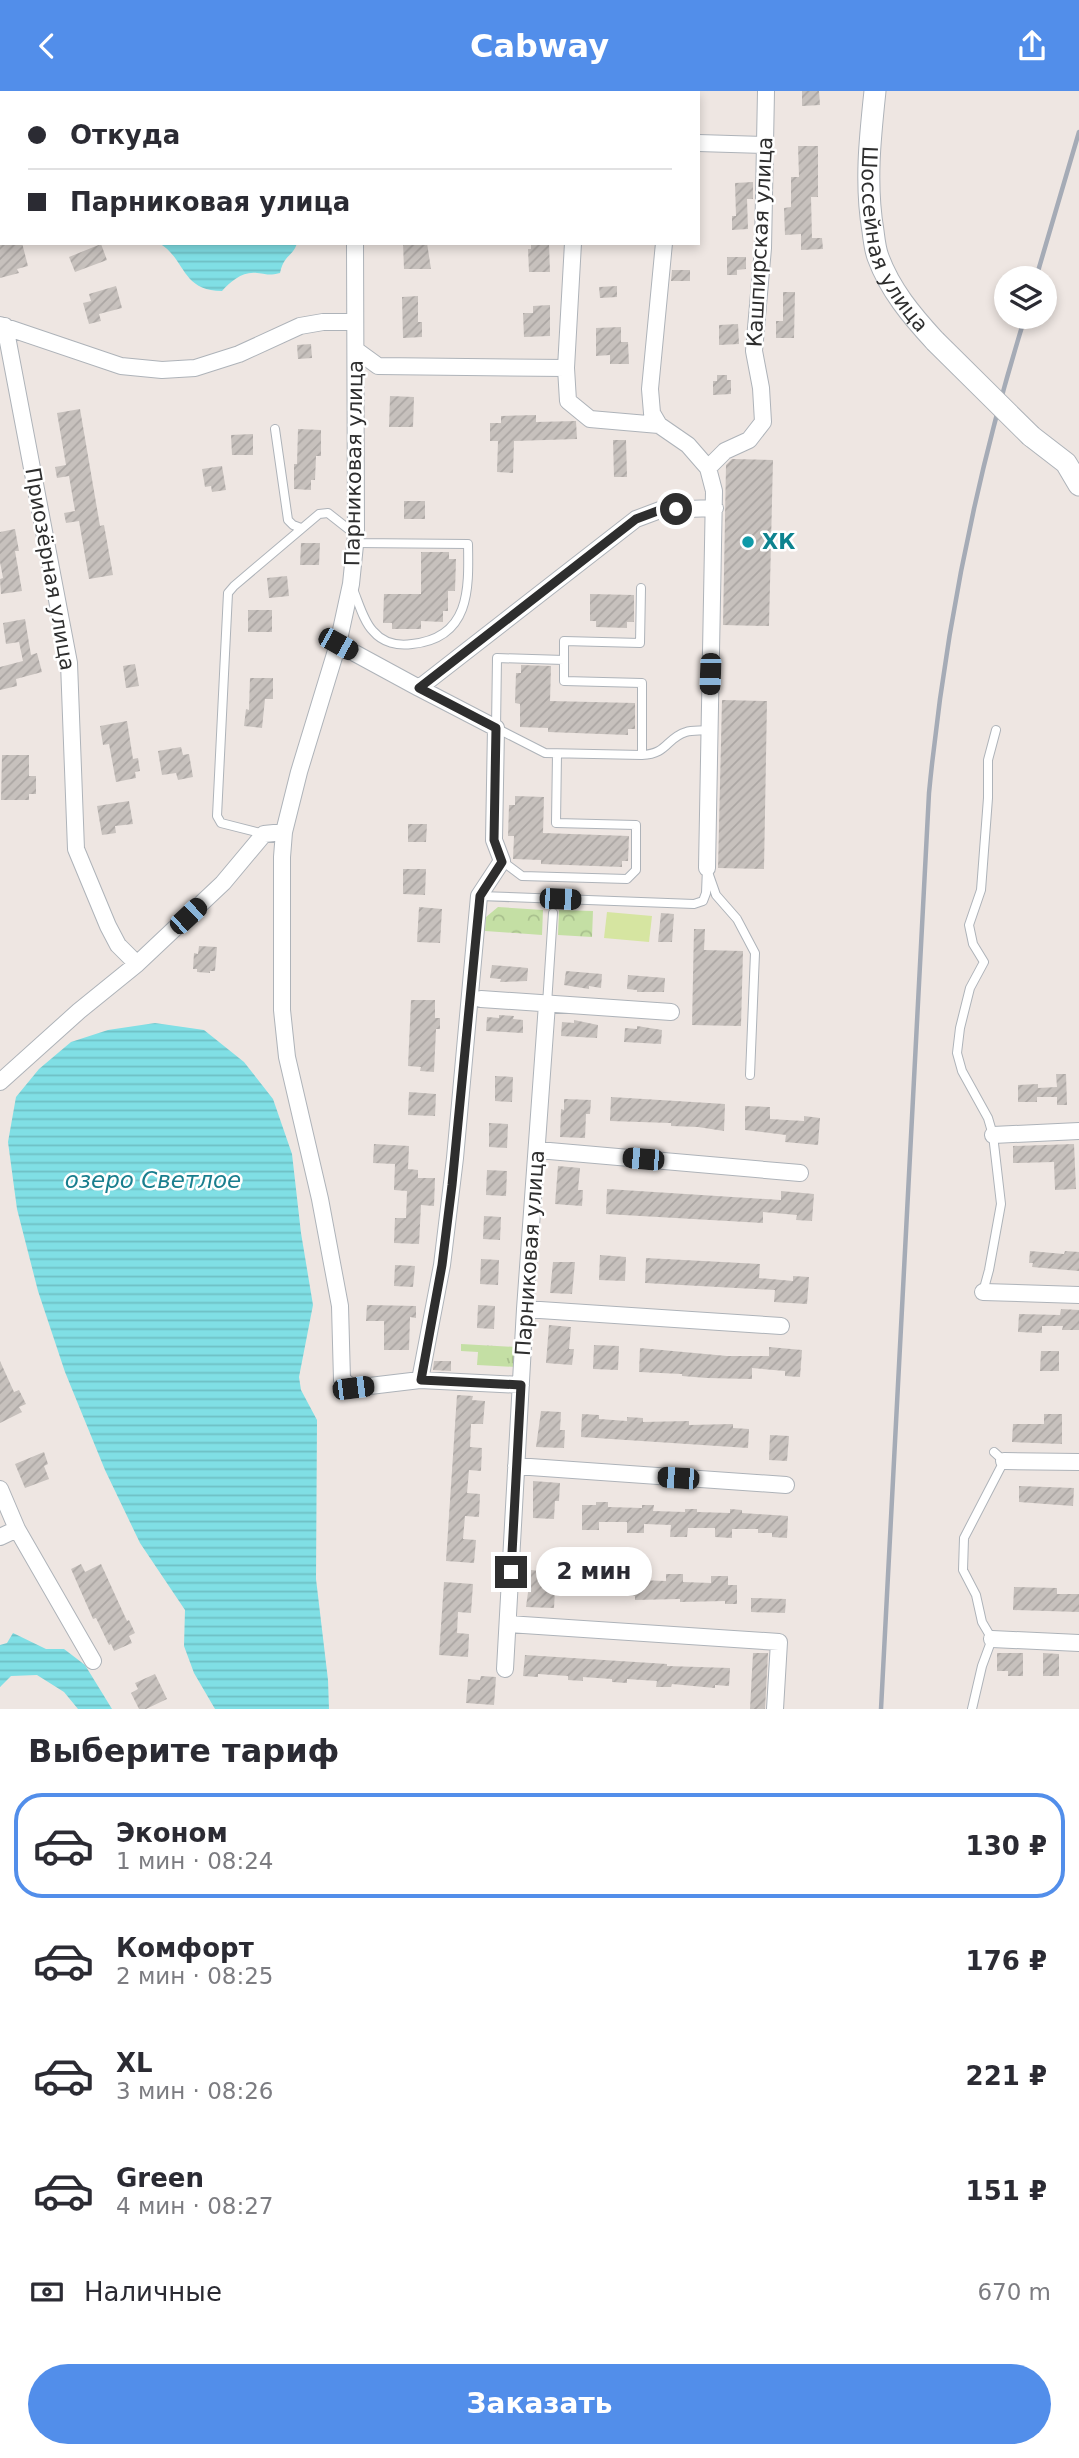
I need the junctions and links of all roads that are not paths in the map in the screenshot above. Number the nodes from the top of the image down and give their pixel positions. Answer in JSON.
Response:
{"nodes":[{"id":1,"x":766,"y":91,"type":"edge"},
{"id":2,"x":875,"y":91,"type":"edge"},
{"id":3,"x":700,"y":143,"type":"edge"},
{"id":4,"x":765,"y":145,"type":"junction"},
{"id":5,"x":355,"y":245,"type":"edge"},
{"id":6,"x":573,"y":245,"type":"edge"},
{"id":7,"x":664,"y":245,"type":"edge"},
{"id":8,"x":354,"y":322,"type":"junction"},
{"id":9,"x":2,"y":325,"type":"edge"},
{"id":10,"x":356,"y":349,"type":"junction"},
{"id":11,"x":566,"y":368,"type":"junction"},
{"id":12,"x":659,"y":425,"type":"junction"},
{"id":13,"x":275,"y":429,"type":"dead end"},
{"id":14,"x":708,"y":468,"type":"junction"},
{"id":15,"x":1079,"y":485,"type":"edge"},
{"id":16,"x":715,"y":507,"type":"junction"},
{"id":17,"x":301,"y":528,"type":"junction"},
{"id":18,"x":356,"y":539,"type":"junction"},
{"id":19,"x":351,"y":584,"type":"junction"},
{"id":20,"x":641,"y":588,"type":"dead end"},
{"id":21,"x":338,"y":644,"type":"junction"},
{"id":22,"x":564,"y":660,"type":"junction"},
{"id":23,"x":419,"y":688,"type":"junction"},
{"id":24,"x":496,"y":728,"type":"junction"},
{"id":25,"x":708,"y":730,"type":"junction"},
{"id":26,"x":996,"y":730,"type":"dead end"},
{"id":27,"x":557,"y":754,"type":"junction"},
{"id":28,"x":642,"y":755,"type":"junction"},
{"id":29,"x":284,"y":832,"type":"junction"},
{"id":30,"x":264,"y":834,"type":"junction"},
{"id":31,"x":502,"y":862,"type":"junction"},
{"id":32,"x":706,"y":868,"type":"junction"},
{"id":33,"x":480,"y":896,"type":"junction"},
{"id":34,"x":553,"y":912,"type":"dead end"},
{"id":35,"x":137,"y":964,"type":"junction"},
{"id":36,"x":481,"y":999,"type":"dead end"},
{"id":37,"x":547,"y":1004,"type":"junction"},
{"id":38,"x":671,"y":1012,"type":"dead end"},
{"id":39,"x":750,"y":1075,"type":"dead end"},
{"id":40,"x":1,"y":1077,"type":"edge"},
{"id":41,"x":1079,"y":1131,"type":"edge"},
{"id":42,"x":993,"y":1135,"type":"junction"},
{"id":43,"x":538,"y":1150,"type":"junction"},
{"id":44,"x":800,"y":1173,"type":"dead end"},
{"id":45,"x":983,"y":1291,"type":"joint"},
{"id":46,"x":1079,"y":1295,"type":"edge"},
{"id":47,"x":525,"y":1309,"type":"junction"},
{"id":48,"x":781,"y":1326,"type":"dead end"},
{"id":49,"x":421,"y":1380,"type":"junction"},
{"id":50,"x":521,"y":1385,"type":"junction"},
{"id":51,"x":999,"y":1456,"type":"joint"},
{"id":52,"x":1079,"y":1462,"type":"edge"},
{"id":53,"x":516,"y":1467,"type":"junction"},
{"id":54,"x":786,"y":1485,"type":"dead end"},
{"id":55,"x":0,"y":1489,"type":"edge"},
{"id":56,"x":18,"y":1529,"type":"junction"},
{"id":57,"x":0,"y":1537,"type":"edge"},
{"id":58,"x":508,"y":1624,"type":"junction"},
{"id":59,"x":992,"y":1639,"type":"junction"},
{"id":60,"x":1079,"y":1643,"type":"edge"},
{"id":61,"x":93,"y":1661,"type":"dead end"},
{"id":62,"x":505,"y":1669,"type":"dead end"},
{"id":63,"x":775,"y":1709,"type":"edge"},
{"id":64,"x":972,"y":1709,"type":"edge"}],
"edges":[{"from":1,"to":4,"type":"street","name":"Кашпирская улица"},
{"from":2,"to":15,"type":"main road","name":"Шоссейная улица","bridge":true},
{"from":3,"to":4,"type":"street"},
{"from":4,"to":14,"type":"street","name":"Кашпирская улица"},
{"from":5,"to":8,"type":"street","name":"Парниковая улица"},
{"from":6,"to":11,"type":"street"},
{"from":7,"to":12,"type":"street"},
{"from":8,"to":9,"type":"street"},
{"from":8,"to":10,"type":"street","name":"Парниковая улица"},
{"from":9,"to":35,"type":"street","name":"Приозёрная улица"},
{"from":10,"to":11,"type":"street"},
{"from":10,"to":18,"type":"street","name":"Парниковая улица"},
{"from":11,"to":12,"type":"street"},
{"from":12,"to":14,"type":"street"},
{"from":13,"to":17,"type":"lane"},
{"from":14,"to":16,"type":"street"},
{"from":16,"to":23,"type":"street"},
{"from":16,"to":25,"type":"street"},
{"from":17,"to":18,"type":"lane"},
{"from":17,"to":30,"type":"lane"},
{"from":18,"to":19,"type":"street","name":"Парниковая улица"},
{"from":18,"to":19,"type":"lane"},
{"from":19,"to":21,"type":"street","name":"Парниковая улица"},
{"from":20,"to":22,"type":"lane"},
{"from":21,"to":23,"type":"street"},
{"from":21,"to":29,"type":"street","name":"Парниковая улица"},
{"from":22,"to":24,"type":"lane"},
{"from":22,"to":28,"type":"lane"},
{"from":23,"to":24,"type":"street"},
{"from":24,"to":27,"type":"lane"},
{"from":24,"to":31,"type":"street"},
{"from":25,"to":28,"type":"lane"},
{"from":25,"to":32,"type":"street"},
{"from":26,"to":42,"type":"lane"},
{"from":27,"to":28,"type":"lane"},
{"from":27,"to":31,"type":"lane"},
{"from":29,"to":30,"type":"street"},
{"from":29,"to":49,"type":"street","name":"Парниковая улица"},
{"from":30,"to":35,"type":"street"},
{"from":31,"to":33,"type":"street"},
{"from":32,"to":33,"type":"lane"},
{"from":32,"to":39,"type":"lane"},
{"from":33,"to":49,"type":"street"},
{"from":34,"to":37,"type":"lane"},
{"from":35,"to":40,"type":"street"},
{"from":36,"to":37,"type":"street"},
{"from":37,"to":38,"type":"street"},
{"from":37,"to":43,"type":"street","name":"Парниковая улица"},
{"from":41,"to":42,"type":"street"},
{"from":42,"to":45,"type":"lane"},
{"from":43,"to":44,"type":"street"},
{"from":43,"to":47,"type":"street","name":"Парниковая улица"},
{"from":45,"to":46,"type":"street"},
{"from":47,"to":48,"type":"street"},
{"from":47,"to":50,"type":"street","name":"Парниковая улица"},
{"from":49,"to":50,"type":"street"},
{"from":50,"to":53,"type":"street","name":"Парниковая улица"},
{"from":51,"to":52,"type":"street"},
{"from":51,"to":59,"type":"lane"},
{"from":53,"to":54,"type":"street"},
{"from":53,"to":58,"type":"street","name":"Парниковая улица"},
{"from":55,"to":56,"type":"street"},
{"from":56,"to":57,"type":"street"},
{"from":56,"to":61,"type":"street"},
{"from":58,"to":62,"type":"street","name":"Парниковая улица"},
{"from":58,"to":63,"type":"street"},
{"from":59,"to":60,"type":"street"},
{"from":59,"to":64,"type":"lane"}]}
